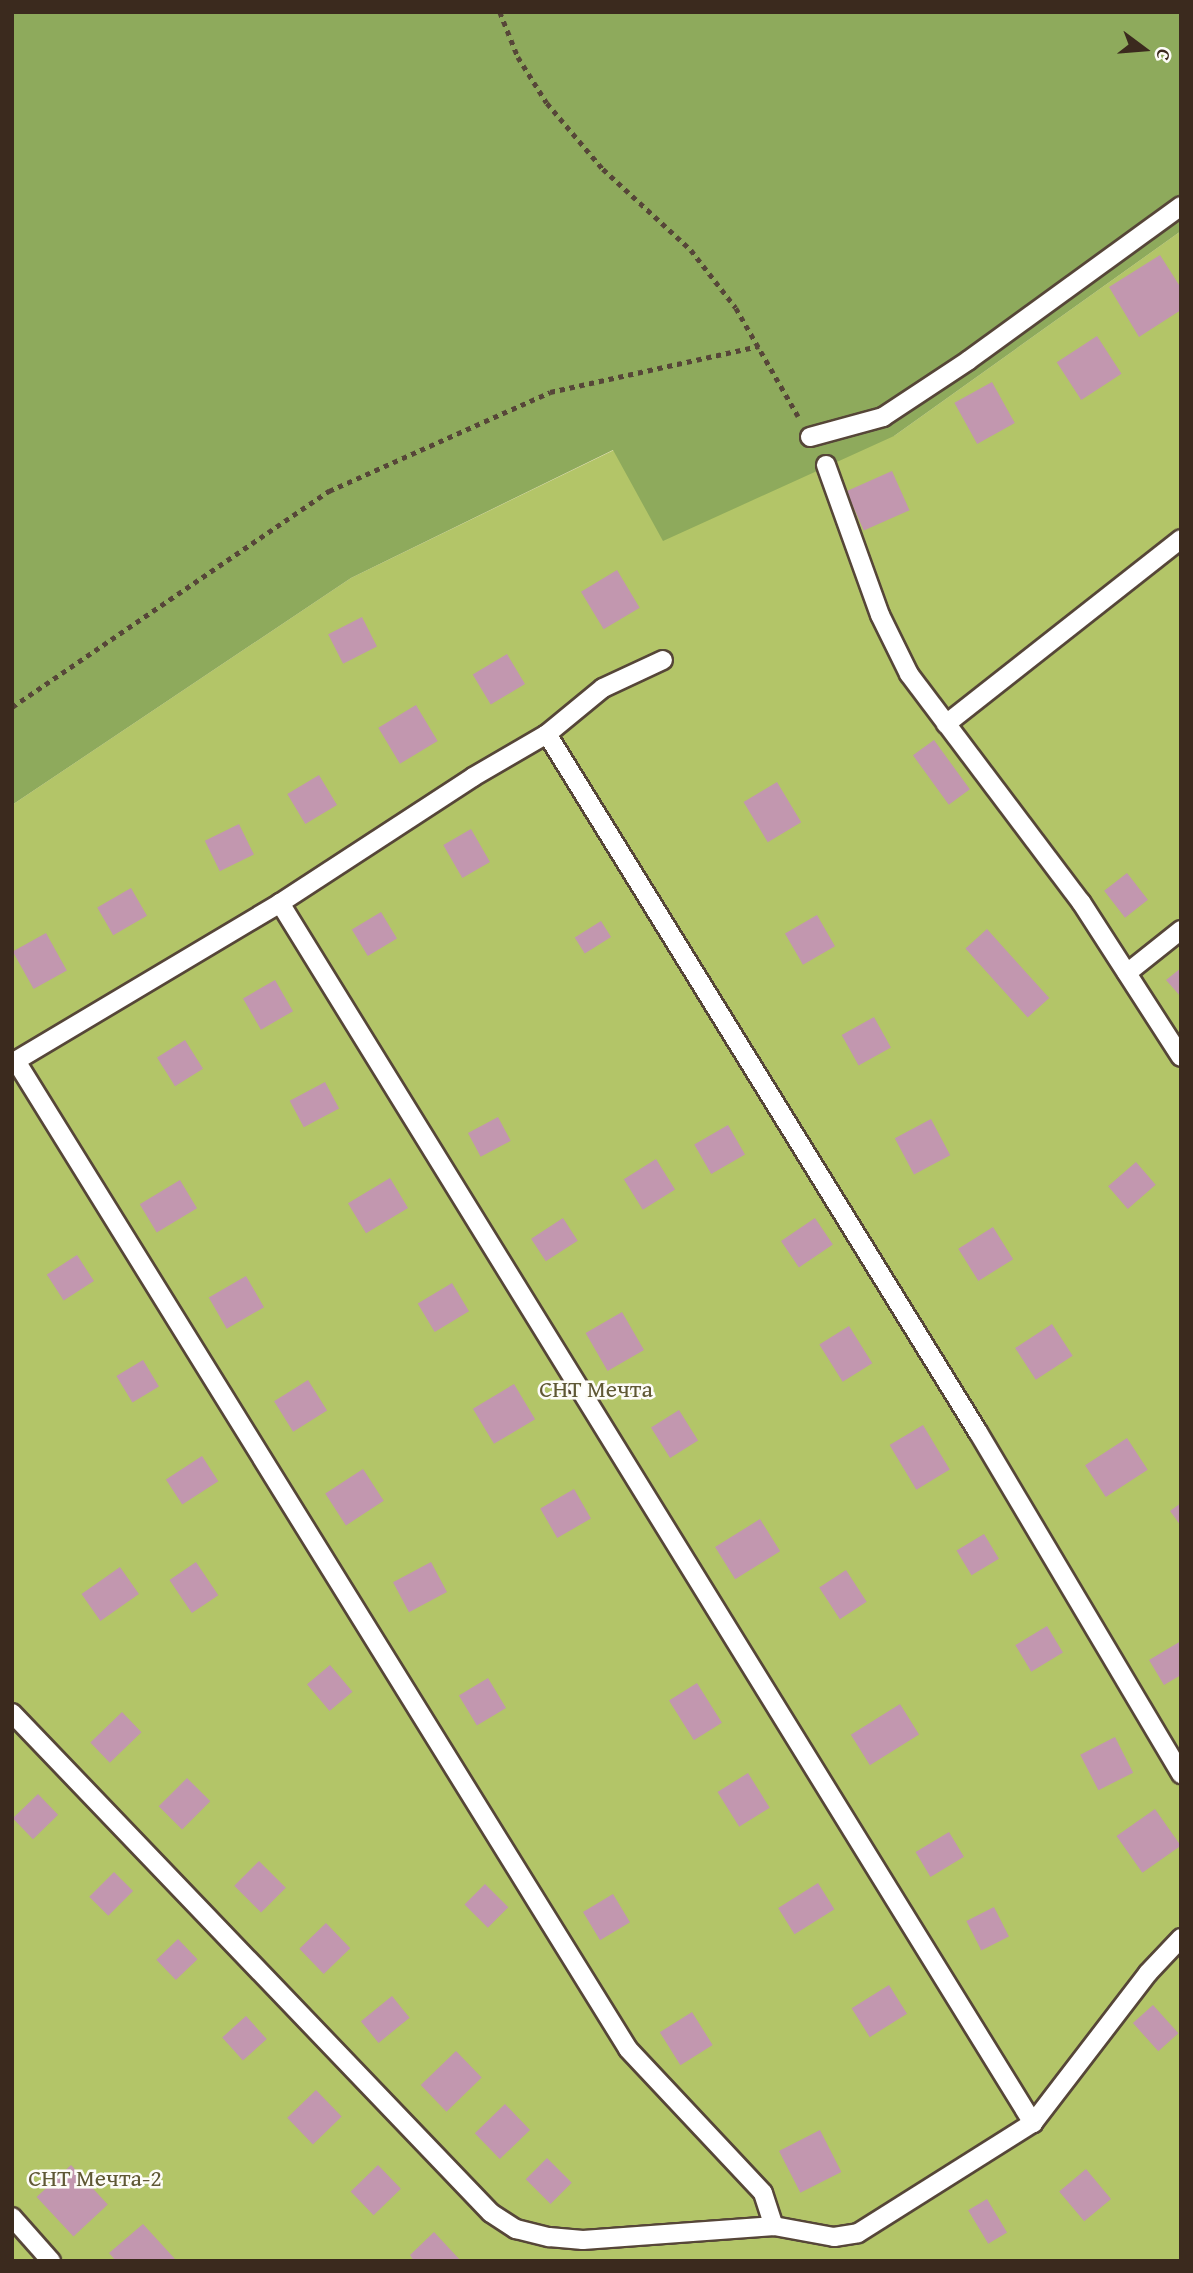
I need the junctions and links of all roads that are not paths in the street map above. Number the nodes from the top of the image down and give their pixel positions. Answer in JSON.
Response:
{"nodes":[{"id":1,"x":1181,"y":206,"type":"edge"},
{"id":2,"x":810,"y":437,"type":"road end"},
{"id":3,"x":826,"y":465,"type":"dead end"},
{"id":4,"x":1181,"y":538,"type":"edge"},
{"id":5,"x":663,"y":660,"type":"dead end"},
{"id":6,"x":946,"y":724,"type":"junction"},
{"id":7,"x":547,"y":734,"type":"junction"},
{"id":8,"x":280,"y":903,"type":"junction"},
{"id":9,"x":1181,"y":930,"type":"edge"},
{"id":10,"x":1127,"y":973,"type":"junction"},
{"id":11,"x":1181,"y":1057,"type":"edge"},
{"id":12,"x":14,"y":1062,"type":"edge"},
{"id":13,"x":12,"y":1713,"type":"edge"},
{"id":14,"x":1181,"y":1774,"type":"edge"},
{"id":15,"x":1181,"y":1938,"type":"edge"},
{"id":16,"x":1033,"y":2123,"type":"junction"},
{"id":17,"x":12,"y":2217,"type":"edge"},
{"id":18,"x":774,"y":2225,"type":"junction"},
{"id":19,"x":51,"y":2261,"type":"edge"}],
"edges":[{"from":1,"to":2,"type":"lane"},
{"from":3,"to":6,"type":"lane"},
{"from":4,"to":6,"type":"lane"},
{"from":5,"to":7,"type":"lane"},
{"from":6,"to":10,"type":"lane"},
{"from":7,"to":8,"type":"lane"},
{"from":7,"to":14,"type":"lane"},
{"from":8,"to":12,"type":"lane"},
{"from":8,"to":16,"type":"lane"},
{"from":9,"to":10,"type":"lane"},
{"from":10,"to":11,"type":"lane"},
{"from":12,"to":18,"type":"lane"},
{"from":13,"to":18,"type":"lane"},
{"from":15,"to":16,"type":"lane"},
{"from":16,"to":18,"type":"lane"},
{"from":17,"to":19,"type":"lane"}]}
